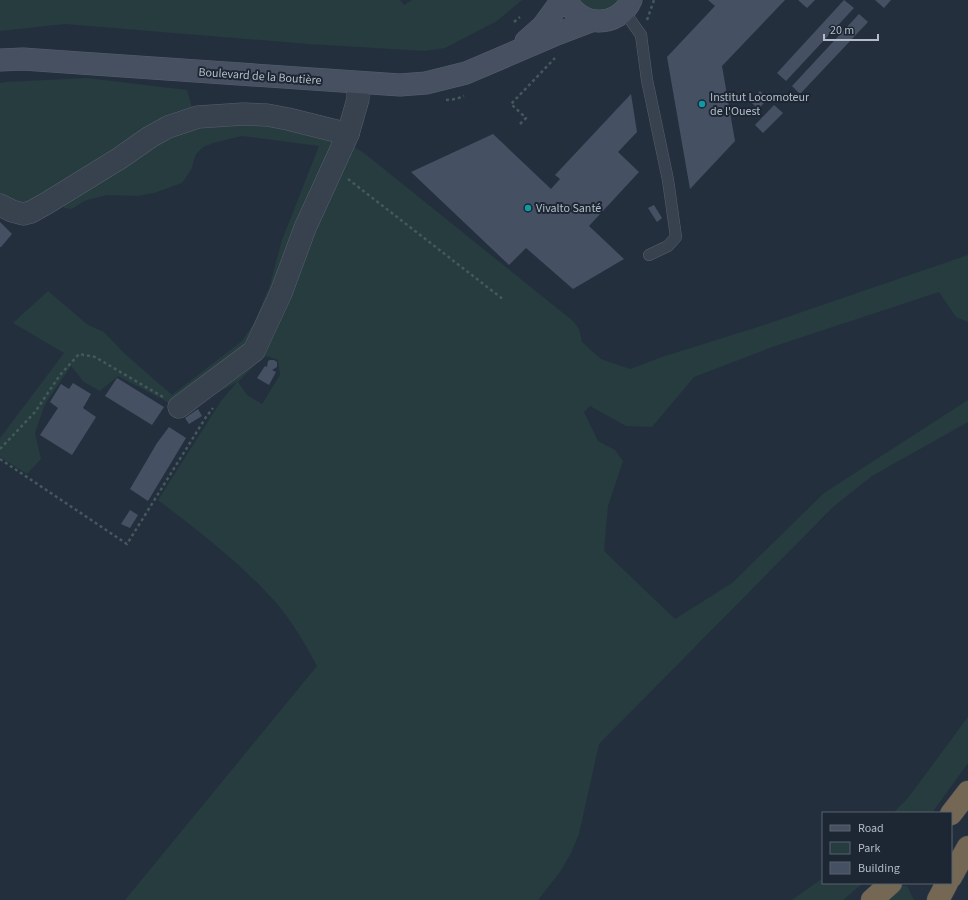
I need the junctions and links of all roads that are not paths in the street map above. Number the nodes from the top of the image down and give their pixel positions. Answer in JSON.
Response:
{"nodes":[{"id":1,"x":562,"y":0,"type":"edge"},
{"id":2,"x":567,"y":0,"type":"edge"},
{"id":3,"x":628,"y":6,"type":"edge"},
{"id":4,"x":591,"y":21,"type":"junction"},
{"id":5,"x":514,"y":52,"type":"junction"},
{"id":6,"x":0,"y":60,"type":"edge"},
{"id":7,"x":358,"y":83,"type":"junction"},
{"id":8,"x":348,"y":134,"type":"junction"},
{"id":9,"x":0,"y":205,"type":"edge"},
{"id":10,"x":649,"y":255,"type":"dead end"},
{"id":11,"x":179,"y":407,"type":"road end"},
{"id":12,"x":968,"y":792,"type":"edge"},
{"id":13,"x":952,"y":813,"type":"edge"},
{"id":14,"x":968,"y":847,"type":"edge"},
{"id":15,"x":952,"y":875,"type":"edge"},
{"id":16,"x":890,"y":884,"type":"edge"},
{"id":17,"x":946,"y":884,"type":"edge"},
{"id":18,"x":872,"y":900,"type":"edge"},
{"id":19,"x":938,"y":900,"type":"edge"}],
"edges":[{"from":1,"to":5,"type":"street","name":"Boulevard de la Boutière"},
{"from":2,"to":4,"type":"street"},
{"from":3,"to":4,"type":"street","name":"Boulevard de la Boutière"},
{"from":3,"to":10,"type":"lane"},
{"from":4,"to":5,"type":"street","name":"Boulevard de la Boutière"},
{"from":5,"to":7,"type":"street","name":"Boulevard de la Boutière"},
{"from":6,"to":7,"type":"street","name":"Boulevard de la Boutière"},
{"from":7,"to":8,"type":"street"},
{"from":8,"to":9,"type":"street"},
{"from":8,"to":11,"type":"street"},
{"from":12,"to":13,"type":"highway"},
{"from":14,"to":15,"type":"highway"},
{"from":16,"to":18,"type":"highway"},
{"from":17,"to":19,"type":"highway"}]}
